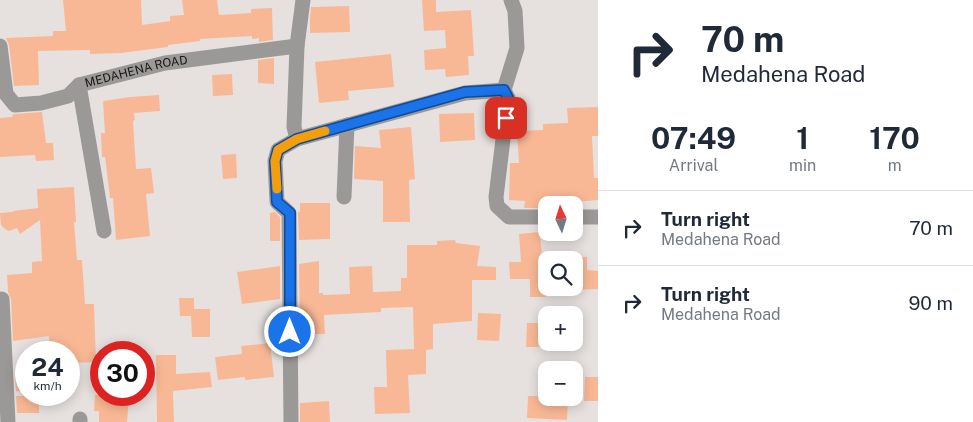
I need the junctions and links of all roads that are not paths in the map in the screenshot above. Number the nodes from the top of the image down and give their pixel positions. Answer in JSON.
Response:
{"nodes":[{"id":1,"x":303,"y":0,"type":"edge"},
{"id":2,"x":511,"y":0,"type":"edge"},
{"id":3,"x":0,"y":46,"type":"edge"},
{"id":4,"x":297,"y":46,"type":"junction"},
{"id":5,"x":79,"y":85,"type":"junction"},
{"id":6,"x":504,"y":90,"type":"junction"},
{"id":7,"x":347,"y":125,"type":"junction"},
{"id":8,"x":297,"y":139,"type":"junction"},
{"id":9,"x":344,"y":197,"type":"dead end"},
{"id":10,"x":538,"y":217,"type":"edge"},
{"id":11,"x":583,"y":217,"type":"edge"},
{"id":12,"x":598,"y":217,"type":"edge"},
{"id":13,"x":104,"y":231,"type":"dead end"},
{"id":14,"x":0,"y":300,"type":"edge"},
{"id":15,"x":8,"y":422,"type":"edge"},
{"id":16,"x":291,"y":422,"type":"edge"}],
"edges":[{"from":1,"to":4,"type":"street"},
{"from":2,"to":6,"type":"street"},
{"from":3,"to":5,"type":"street","name":"MEDAHENA ROAD"},
{"from":4,"to":5,"type":"street","name":"MEDAHENA ROAD"},
{"from":4,"to":8,"type":"street"},
{"from":5,"to":13,"type":"street"},
{"from":6,"to":7,"type":"street"},
{"from":6,"to":10,"type":"street"},
{"from":7,"to":8,"type":"street"},
{"from":7,"to":9,"type":"street"},
{"from":8,"to":16,"type":"street"},
{"from":11,"to":12,"type":"street"},
{"from":14,"to":15,"type":"street"}]}
